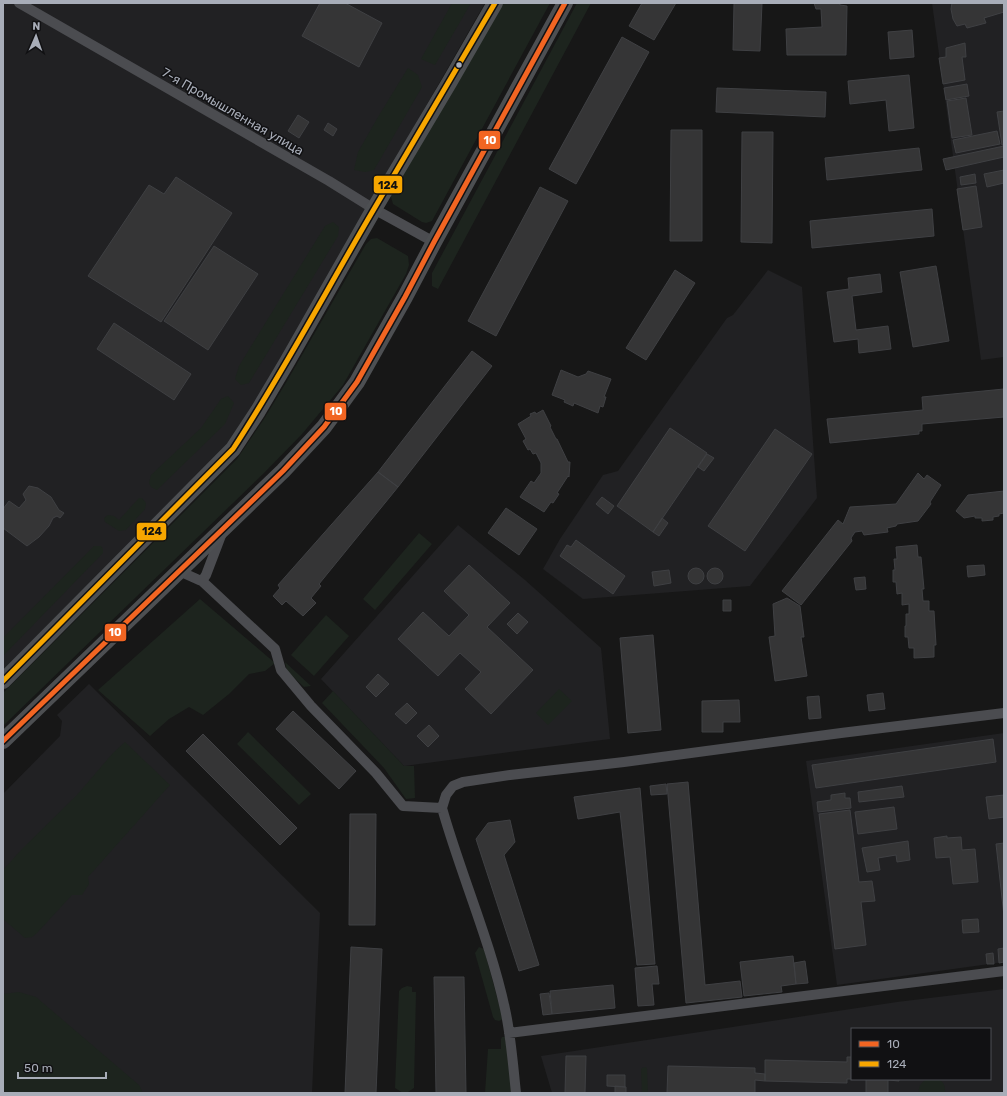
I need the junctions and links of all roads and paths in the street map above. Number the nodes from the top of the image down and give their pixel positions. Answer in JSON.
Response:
{"nodes":[{"id":1,"x":19,"y":3,"type":"edge"},
{"id":2,"x":495,"y":3,"type":"edge"},
{"id":3,"x":565,"y":3,"type":"edge"},
{"id":4,"x":374,"y":209,"type":"junction"},
{"id":5,"x":434,"y":242,"type":"junction"},
{"id":6,"x":225,"y":527,"type":"junction"},
{"id":7,"x":180,"y":571,"type":"junction"},
{"id":8,"x":202,"y":581,"type":"junction"},
{"id":9,"x":3,"y":681,"type":"edge"},
{"id":10,"x":1004,"y":713,"type":"edge"},
{"id":11,"x":3,"y":742,"type":"edge"},
{"id":12,"x":442,"y":808,"type":"junction"},
{"id":13,"x":1004,"y":971,"type":"edge"},
{"id":14,"x":509,"y":1033,"type":"junction"},
{"id":15,"x":516,"y":1093,"type":"edge"}],
"edges":[{"from":1,"to":4,"type":"street","name":"7-я Промышленная улица"},
{"from":2,"to":4,"type":"main road"},
{"from":3,"to":5,"type":"main road"},
{"from":4,"to":5,"type":"street","name":"7-я Промышленная улица"},
{"from":4,"to":9,"type":"main road"},
{"from":5,"to":6,"type":"main road"},
{"from":6,"to":7,"type":"main road"},
{"from":6,"to":8,"type":"street"},
{"from":7,"to":8,"type":"street"},
{"from":7,"to":11,"type":"main road"},
{"from":8,"to":12,"type":"street"},
{"from":10,"to":12,"type":"street"},
{"from":12,"to":14,"type":"street"},
{"from":13,"to":14,"type":"street"},
{"from":14,"to":15,"type":"street"}]}
